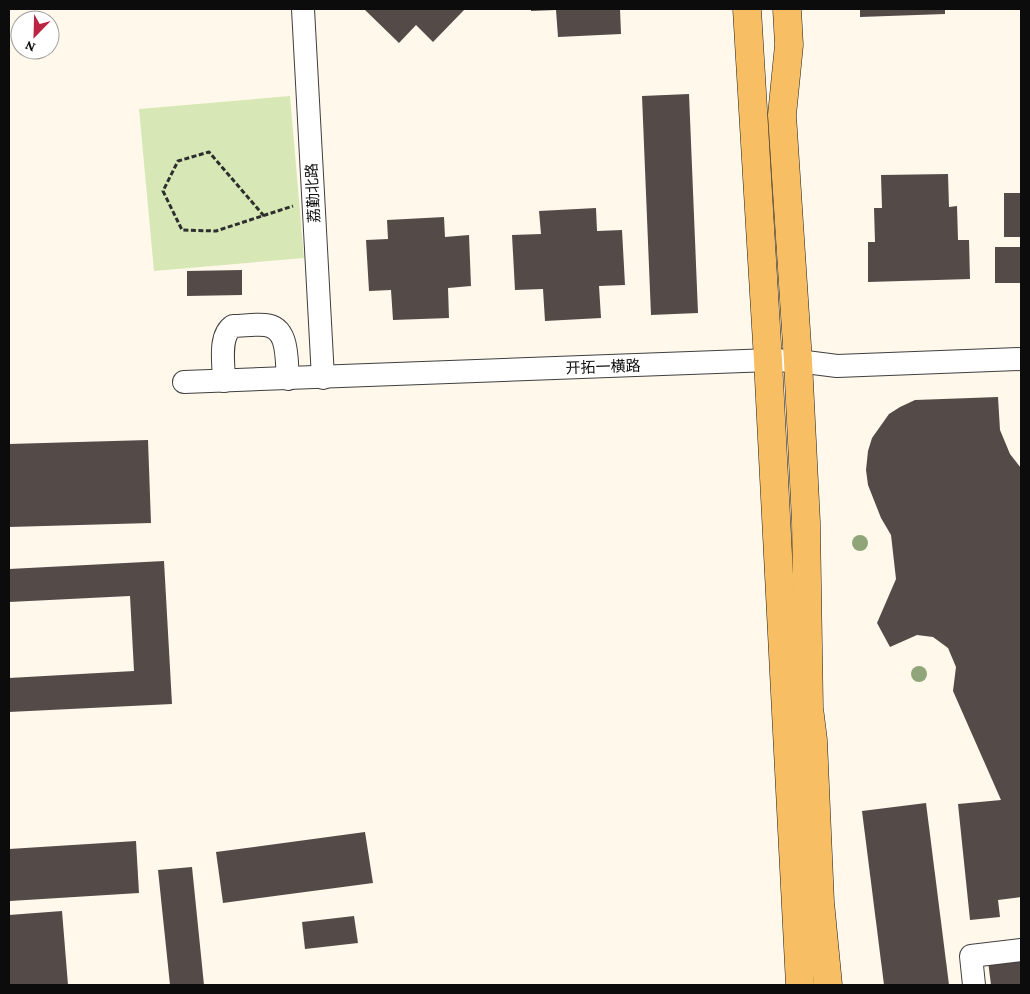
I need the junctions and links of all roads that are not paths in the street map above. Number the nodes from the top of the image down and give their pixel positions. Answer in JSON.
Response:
{"nodes":[{"id":1,"x":303,"y":9,"type":"edge"},
{"id":2,"x":746,"y":9,"type":"edge"},
{"id":3,"x":787,"y":9,"type":"edge"},
{"id":4,"x":749,"y":40,"type":"junction"},
{"id":5,"x":789,"y":45,"type":"junction"},
{"id":6,"x":1021,"y":359,"type":"edge"},
{"id":7,"x":768,"y":360,"type":"junction"},
{"id":8,"x":798,"y":361,"type":"junction"},
{"id":9,"x":323,"y":378,"type":"junction"},
{"id":10,"x":288,"y":379,"type":"junction"},
{"id":11,"x":224,"y":381,"type":"junction"},
{"id":12,"x":184,"y":382,"type":"dead end"},
{"id":13,"x":1021,"y":950,"type":"edge"},
{"id":14,"x":800,"y":985,"type":"edge"},
{"id":15,"x":828,"y":985,"type":"edge"},
{"id":16,"x":974,"y":985,"type":"edge"}],
"edges":[{"from":1,"to":9,"type":"street","name":"荔勤北路"},
{"from":2,"to":4,"type":"main road"},
{"from":3,"to":5,"type":"main road"},
{"from":4,"to":5,"type":"main road"},
{"from":4,"to":7,"type":"main road"},
{"from":5,"to":8,"type":"main road"},
{"from":6,"to":8,"type":"street","name":"开拓一横路"},
{"from":7,"to":8,"type":"street","name":"开拓一横路"},
{"from":7,"to":9,"type":"street","name":"开拓一横路"},
{"from":7,"to":14,"type":"main road"},
{"from":8,"to":15,"type":"main road"},
{"from":9,"to":10,"type":"street","name":"开拓一横路"},
{"from":10,"to":11,"type":"street","name":"开拓一横路"},
{"from":10,"to":11,"type":"street"},
{"from":11,"to":12,"type":"street","name":"开拓一横路"},
{"from":13,"to":16,"type":"street"}]}
